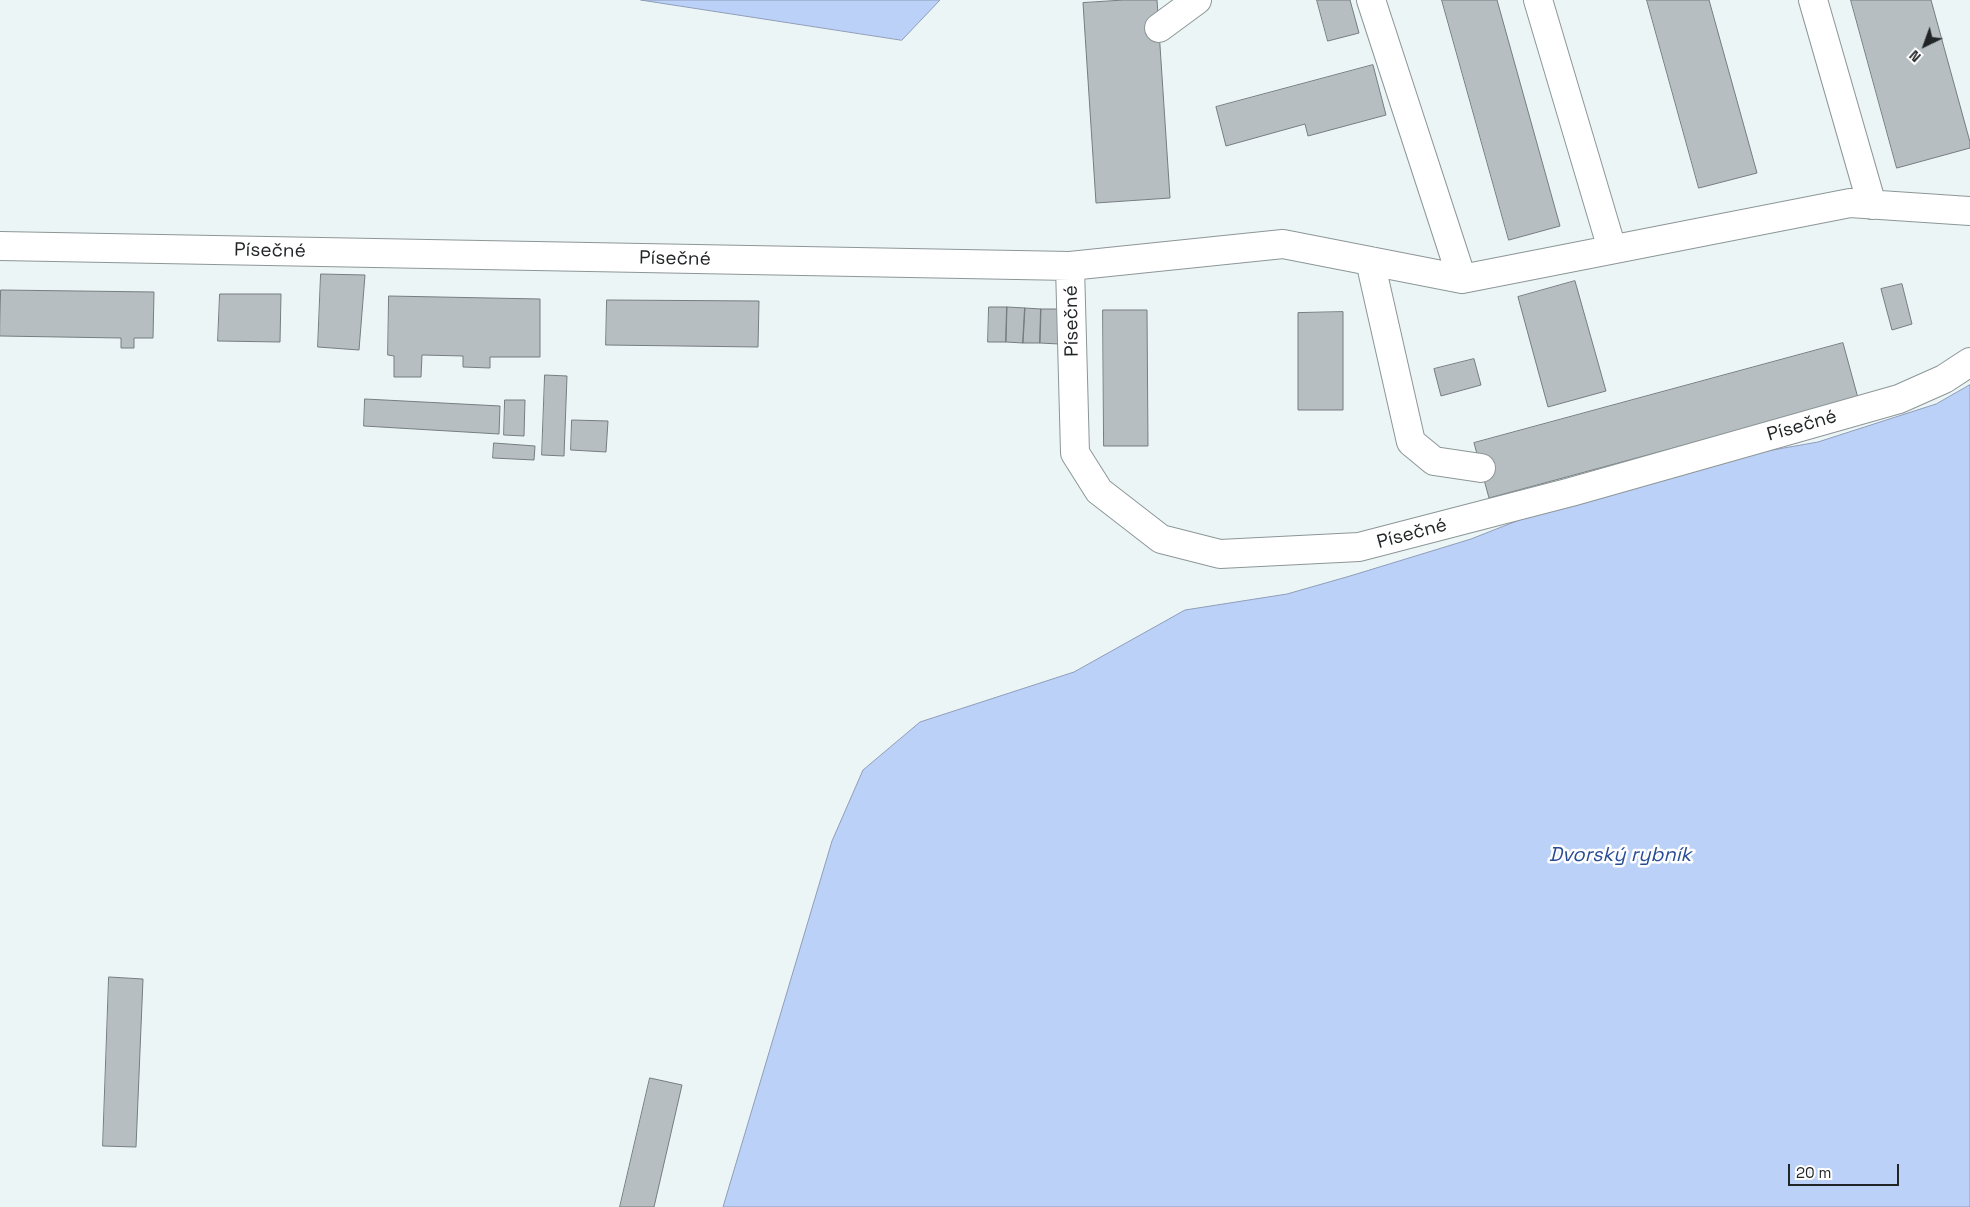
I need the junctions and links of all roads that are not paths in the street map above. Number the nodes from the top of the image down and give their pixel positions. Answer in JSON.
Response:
{"nodes":[{"id":1,"x":1197,"y":0,"type":"edge"},
{"id":2,"x":1371,"y":0,"type":"edge"},
{"id":3,"x":1538,"y":0,"type":"edge"},
{"id":4,"x":1813,"y":0,"type":"edge"},
{"id":5,"x":1159,"y":28,"type":"dead end"},
{"id":6,"x":1872,"y":205,"type":"junction"},
{"id":7,"x":1970,"y":212,"type":"edge"},
{"id":8,"x":0,"y":246,"type":"edge"},
{"id":9,"x":1612,"y":249,"type":"junction"},
{"id":10,"x":1370,"y":261,"type":"junction"},
{"id":11,"x":1070,"y":266,"type":"junction"},
{"id":12,"x":1462,"y":279,"type":"junction"},
{"id":13,"x":1970,"y":362,"type":"edge"},
{"id":14,"x":1481,"y":468,"type":"dead end"}],
"edges":[{"from":1,"to":5,"type":"street"},
{"from":2,"to":12,"type":"street"},
{"from":3,"to":9,"type":"street"},
{"from":4,"to":6,"type":"street"},
{"from":6,"to":7,"type":"street"},
{"from":6,"to":9,"type":"street"},
{"from":8,"to":11,"type":"street","name":"Písečné"},
{"from":9,"to":12,"type":"street"},
{"from":10,"to":11,"type":"street"},
{"from":10,"to":12,"type":"street"},
{"from":10,"to":14,"type":"street"},
{"from":11,"to":13,"type":"street","name":"Písečné"}]}
